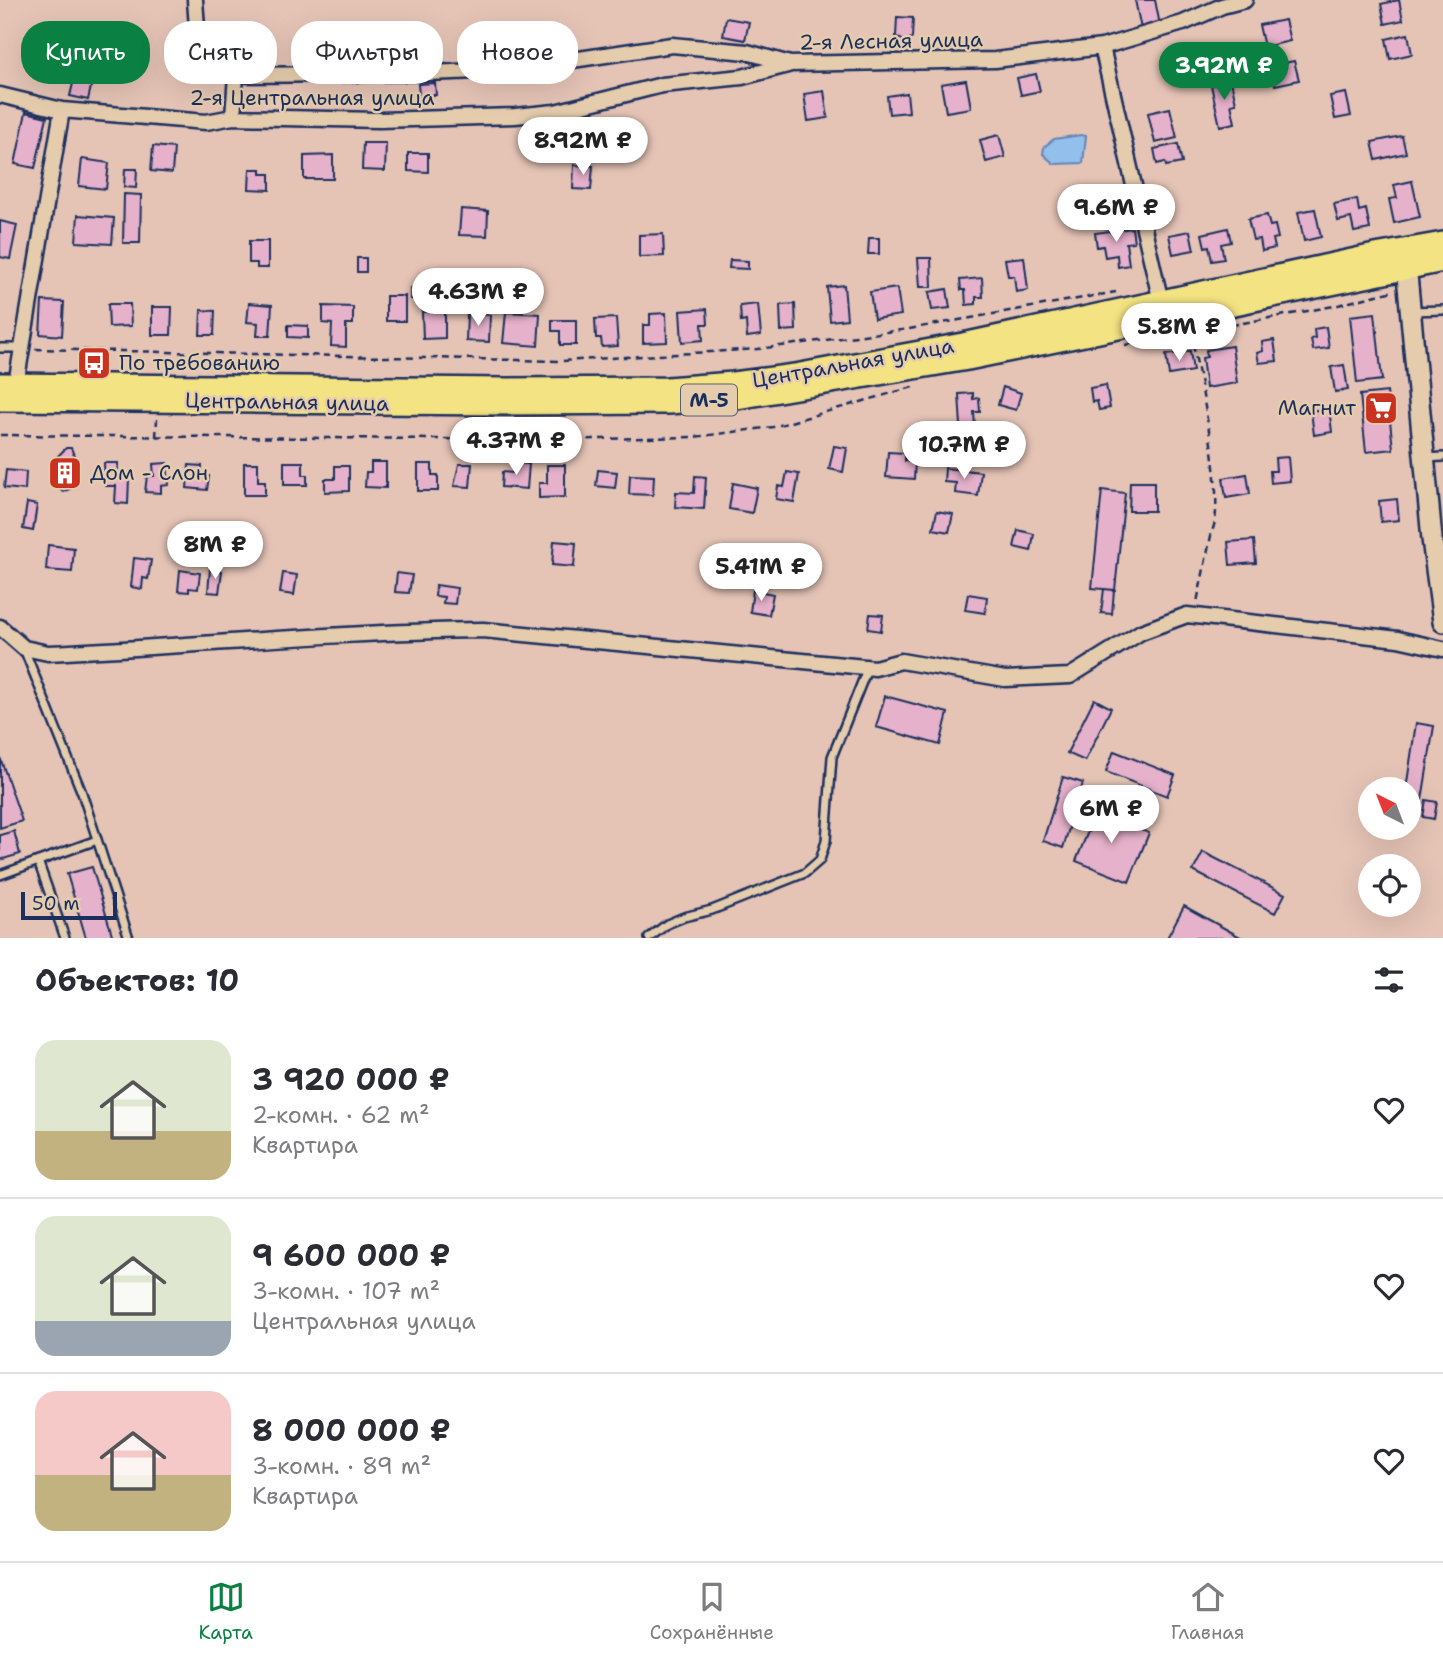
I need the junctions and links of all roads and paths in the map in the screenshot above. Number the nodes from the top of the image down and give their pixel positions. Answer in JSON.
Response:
{"nodes":[{"id":1,"x":195,"y":0,"type":"edge"},
{"id":2,"x":1245,"y":0,"type":"edge"},
{"id":3,"x":197,"y":21,"type":"edge"},
{"id":4,"x":1102,"y":47,"type":"junction"},
{"id":5,"x":790,"y":64,"type":"junction"},
{"id":6,"x":277,"y":75,"type":"edge"},
{"id":7,"x":235,"y":84,"type":"edge"},
{"id":8,"x":0,"y":95,"type":"edge"},
{"id":9,"x":62,"y":110,"type":"junction"},
{"id":10,"x":233,"y":117,"type":"junction"},
{"id":11,"x":1443,"y":243,"type":"edge"},
{"id":12,"x":1443,"y":261,"type":"edge"},
{"id":13,"x":1406,"y":268,"type":"junction"},
{"id":14,"x":1096,"y":296,"type":"dead end"},
{"id":15,"x":1161,"y":302,"type":"junction"},
{"id":16,"x":1443,"y":310,"type":"edge"},
{"id":17,"x":1410,"y":311,"type":"junction"},
{"id":18,"x":1191,"y":333,"type":"junction"},
{"id":19,"x":1115,"y":347,"type":"dead end"},
{"id":20,"x":0,"y":348,"type":"edge"},
{"id":21,"x":22,"y":348,"type":"junction"},
{"id":22,"x":103,"y":351,"type":"junction"},
{"id":23,"x":102,"y":368,"type":"dead end"},
{"id":24,"x":8,"y":384,"type":"edge"},
{"id":25,"x":913,"y":386,"type":"dead end"},
{"id":26,"x":0,"y":400,"type":"edge"},
{"id":27,"x":157,"y":411,"type":"dead end"},
{"id":28,"x":0,"y":435,"type":"edge"},
{"id":29,"x":156,"y":437,"type":"junction"},
{"id":30,"x":1434,"y":458,"type":"edge"},
{"id":31,"x":1438,"y":538,"type":"edge"},
{"id":32,"x":1194,"y":615,"type":"junction"},
{"id":33,"x":1443,"y":622,"type":"edge"},
{"id":34,"x":0,"y":627,"type":"edge"},
{"id":35,"x":24,"y":648,"type":"junction"},
{"id":36,"x":1443,"y":649,"type":"edge"},
{"id":37,"x":868,"y":667,"type":"junction"},
{"id":38,"x":97,"y":840,"type":"junction"},
{"id":39,"x":38,"y":861,"type":"junction"},
{"id":40,"x":0,"y":875,"type":"edge"},
{"id":41,"x":65,"y":938,"type":"edge"},
{"id":42,"x":129,"y":938,"type":"edge"},
{"id":43,"x":649,"y":938,"type":"edge"}],
"edges":[{"from":1,"to":3,"type":"street","name":"2-я Лесная улица"},
{"from":2,"to":4,"type":"street","name":"2-я Лесная улица"},
{"from":4,"to":5,"type":"street","name":"2-я Лесная улица"},
{"from":4,"to":15,"type":"street"},
{"from":5,"to":6,"type":"street","name":"2-я Лесная улица"},
{"from":5,"to":10,"type":"street","name":"2-я Центральная улица"},
{"from":7,"to":10,"type":"street"},
{"from":8,"to":9,"type":"street","name":"2-я Центральная улица"},
{"from":9,"to":10,"type":"street","name":"2-я Центральная улица"},
{"from":9,"to":21,"type":"street"},
{"from":11,"to":13,"type":"main road","name":"Центральная улица","number":"М-5"},
{"from":12,"to":13,"type":"main road","name":"Центральная улица","number":"М-5"},
{"from":13,"to":15,"type":"main road","name":"Центральная улица","number":"М-5"},
{"from":13,"to":17,"type":"main road"},
{"from":13,"to":18,"type":"path"},
{"from":13,"to":26,"type":"main road","name":"Центральная улица","number":"М-5"},
{"from":14,"to":22,"type":"path"},
{"from":15,"to":24,"type":"main road","name":"Центральная улица","number":"М-5"},
{"from":16,"to":17,"type":"lane"},
{"from":17,"to":30,"type":"main road"},
{"from":18,"to":19,"type":"path"},
{"from":18,"to":32,"type":"path"},
{"from":20,"to":21,"type":"lane"},
{"from":21,"to":22,"type":"path"},
{"from":21,"to":24,"type":"street"},
{"from":22,"to":23,"type":"path"},
{"from":25,"to":29,"type":"path"},
{"from":27,"to":29,"type":"path"},
{"from":28,"to":29,"type":"path"},
{"from":30,"to":31,"type":"main road"},
{"from":31,"to":33,"type":"main road"},
{"from":32,"to":36,"type":"street"},
{"from":32,"to":37,"type":"street"},
{"from":34,"to":35,"type":"street"},
{"from":35,"to":37,"type":"street"},
{"from":35,"to":38,"type":"lane"},
{"from":37,"to":43,"type":"lane"},
{"from":38,"to":39,"type":"lane"},
{"from":38,"to":42,"type":"lane"},
{"from":39,"to":40,"type":"lane"},
{"from":39,"to":41,"type":"lane"}]}
